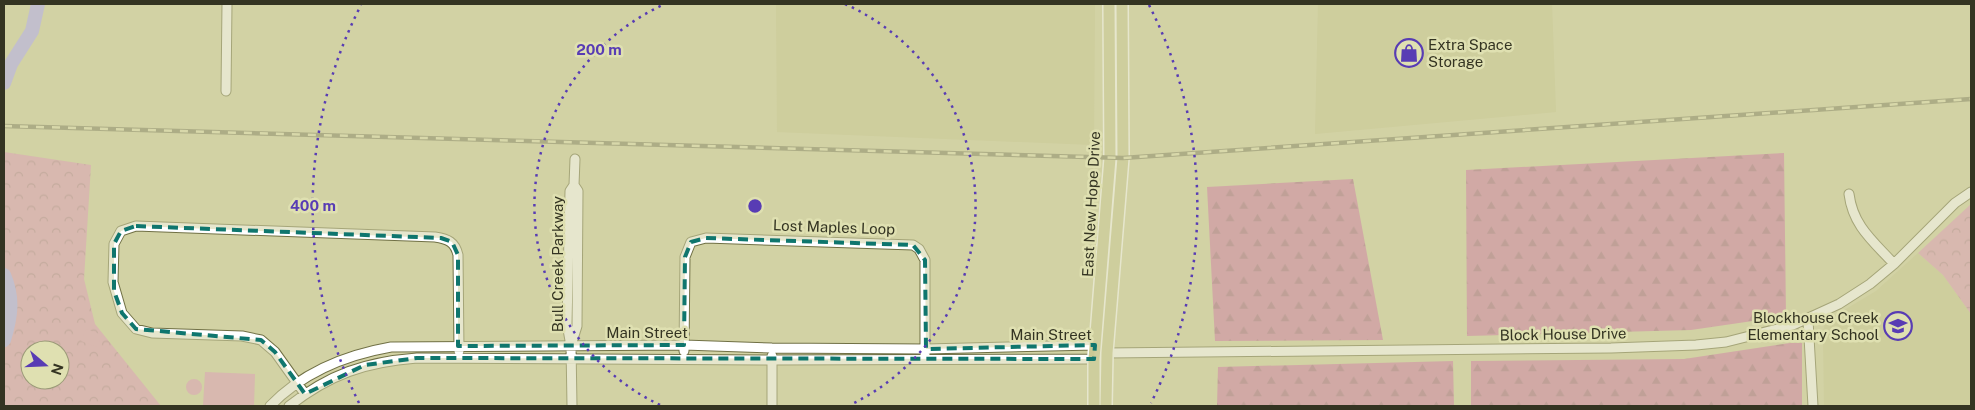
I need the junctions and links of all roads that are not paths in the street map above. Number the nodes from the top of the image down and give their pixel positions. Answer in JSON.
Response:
{"nodes":[{"id":1,"x":227,"y":4,"type":"edge"},
{"id":2,"x":1109,"y":4,"type":"edge"},
{"id":3,"x":1122,"y":4,"type":"edge"},
{"id":4,"x":226,"y":91,"type":"dead end"},
{"id":5,"x":575,"y":159,"type":"dead end"},
{"id":6,"x":1971,"y":192,"type":"edge"},
{"id":7,"x":1850,"y":194,"type":"dead end"},
{"id":8,"x":1894,"y":264,"type":"junction"},
{"id":9,"x":1808,"y":320,"type":"junction"},
{"id":10,"x":684,"y":345,"type":"junction"},
{"id":11,"x":1096,"y":345,"type":"junction"},
{"id":12,"x":459,"y":346,"type":"junction"},
{"id":13,"x":571,"y":346,"type":"junction"},
{"id":14,"x":772,"y":348,"type":"junction"},
{"id":15,"x":926,"y":349,"type":"junction"},
{"id":16,"x":1107,"y":353,"type":"junction"},
{"id":17,"x":459,"y":358,"type":"junction"},
{"id":18,"x":571,"y":358,"type":"junction"},
{"id":19,"x":684,"y":358,"type":"junction"},
{"id":20,"x":1094,"y":359,"type":"junction"},
{"id":21,"x":772,"y":360,"type":"junction"},
{"id":22,"x":925,"y":360,"type":"junction"},
{"id":23,"x":297,"y":384,"type":"junction"},
{"id":24,"x":305,"y":394,"type":"junction"},
{"id":25,"x":270,"y":406,"type":"edge"},
{"id":26,"x":289,"y":406,"type":"edge"},
{"id":27,"x":572,"y":406,"type":"edge"},
{"id":28,"x":772,"y":406,"type":"edge"},
{"id":29,"x":1094,"y":406,"type":"edge"},
{"id":30,"x":1106,"y":406,"type":"edge"},
{"id":31,"x":1813,"y":406,"type":"edge"}],
"edges":[{"from":1,"to":4,"type":"street"},
{"from":2,"to":11,"type":"main road","name":"East New Hope Drive"},
{"from":3,"to":16,"type":"main road","name":"East New Hope Drive"},
{"from":5,"to":13,"type":"street","name":"Bull Creek Parkway"},
{"from":6,"to":8,"type":"street","name":"Block House Drive"},
{"from":7,"to":8,"type":"street"},
{"from":8,"to":9,"type":"street","name":"Block House Drive"},
{"from":9,"to":16,"type":"street","name":"Block House Drive"},
{"from":9,"to":31,"type":"street"},
{"from":10,"to":13,"type":"street","name":"Main Street"},
{"from":10,"to":14,"type":"street","name":"Main Street"},
{"from":10,"to":15,"type":"street","name":"Lost Maples Loop"},
{"from":10,"to":19,"type":"street","name":"Lost Maples Loop"},
{"from":11,"to":15,"type":"street","name":"Main Street"},
{"from":11,"to":16,"type":"street","name":"Main Street"},
{"from":11,"to":20,"type":"main road","name":"East New Hope Drive"},
{"from":12,"to":13,"type":"street","name":"Main Street"},
{"from":12,"to":17,"type":"street"},
{"from":12,"to":23,"type":"street","name":"Main Street"},
{"from":12,"to":23,"type":"street"},
{"from":13,"to":18,"type":"street","name":"Bull Creek Parkway"},
{"from":14,"to":15,"type":"street","name":"Main Street"},
{"from":14,"to":21,"type":"street"},
{"from":15,"to":22,"type":"street","name":"Lost Maples Loop"},
{"from":16,"to":20,"type":"street","name":"Main Street"},
{"from":16,"to":30,"type":"main road","name":"East New Hope Drive"},
{"from":17,"to":18,"type":"street","name":"Main Street"},
{"from":17,"to":24,"type":"street","name":"Main Street"},
{"from":18,"to":19,"type":"street","name":"Main Street"},
{"from":18,"to":27,"type":"street","name":"Bull Creek Parkway"},
{"from":19,"to":21,"type":"street","name":"Main Street"},
{"from":20,"to":22,"type":"street","name":"Main Street"},
{"from":20,"to":29,"type":"main road","name":"East New Hope Drive"},
{"from":21,"to":22,"type":"street","name":"Main Street"},
{"from":21,"to":28,"type":"street"},
{"from":23,"to":24,"type":"street"},
{"from":23,"to":25,"type":"street","name":"Main Street"},
{"from":24,"to":26,"type":"street","name":"Main Street"}]}
